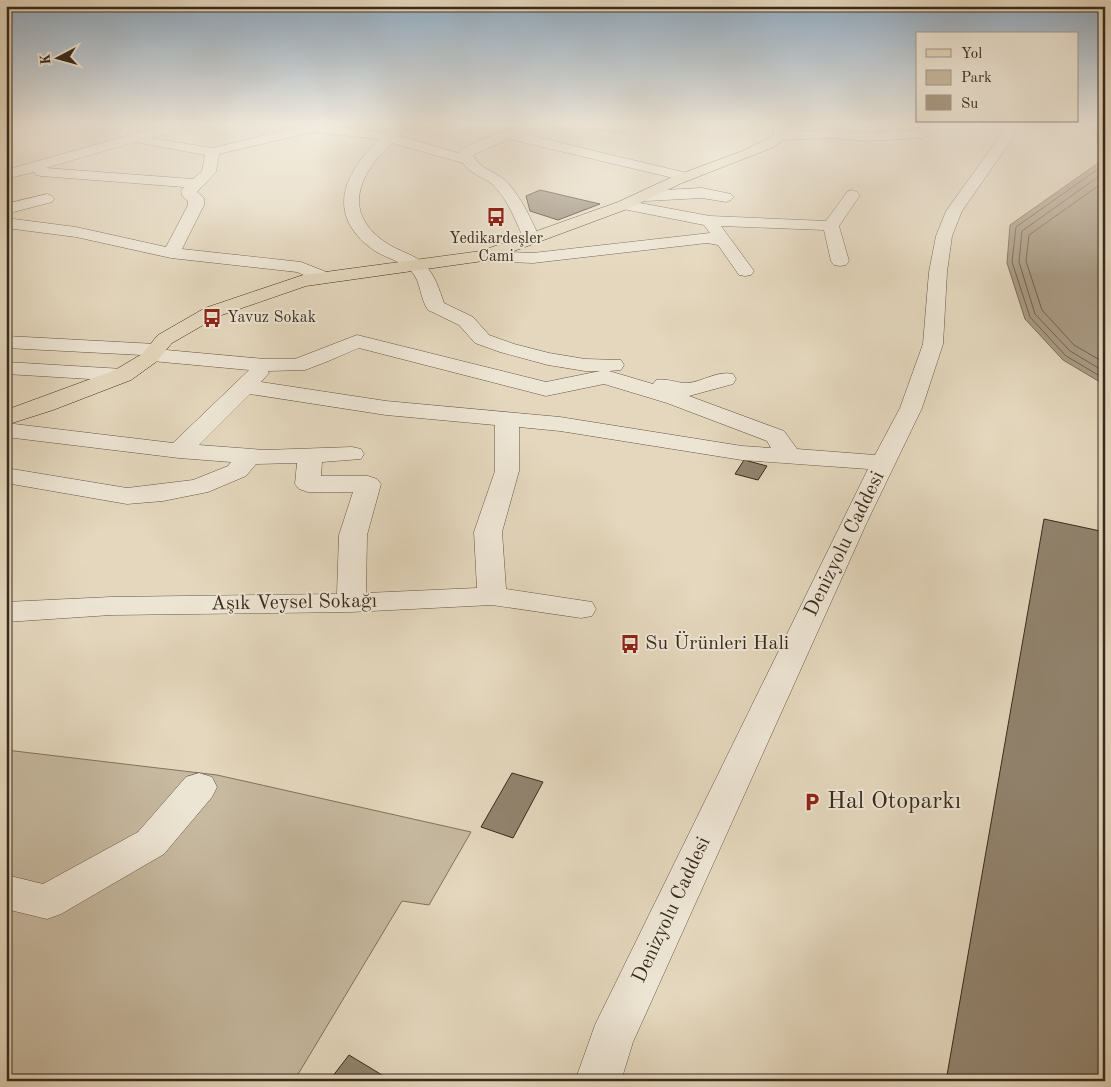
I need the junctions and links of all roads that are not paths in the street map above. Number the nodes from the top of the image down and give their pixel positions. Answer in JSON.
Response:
{"nodes":[{"id":1,"x":81,"y":175,"type":"edge"},
{"id":2,"x":206,"y":175,"type":"edge"},
{"id":3,"x":356,"y":175,"type":"edge"},
{"id":4,"x":484,"y":175,"type":"edge"},
{"id":5,"x":676,"y":175,"type":"edge"},
{"id":6,"x":692,"y":175,"type":"edge"},
{"id":7,"x":980,"y":175,"type":"edge"},
{"id":8,"x":686,"y":177,"type":"junction"},
{"id":9,"x":197,"y":184,"type":"junction"},
{"id":10,"x":852,"y":195,"type":"dead end"},
{"id":11,"x":646,"y":196,"type":"junction"},
{"id":12,"x":726,"y":197,"type":"dead end"},
{"id":13,"x":47,"y":199,"type":"dead end"},
{"id":14,"x":776,"y":205,"type":"dead end"},
{"id":15,"x":624,"y":206,"type":"junction"},
{"id":16,"x":6,"y":209,"type":"edge"},
{"id":17,"x":710,"y":221,"type":"junction"},
{"id":18,"x":770,"y":222,"type":"junction"},
{"id":19,"x":6,"y":223,"type":"edge"},
{"id":20,"x":831,"y":226,"type":"junction"},
{"id":21,"x":532,"y":239,"type":"junction"},
{"id":22,"x":723,"y":241,"type":"junction"},
{"id":23,"x":646,"y":245,"type":"junction"},
{"id":24,"x":170,"y":253,"type":"junction"},
{"id":25,"x":484,"y":256,"type":"junction"},
{"id":26,"x":659,"y":258,"type":"dead end"},
{"id":27,"x":840,"y":261,"type":"dead end"},
{"id":28,"x":416,"y":266,"type":"junction"},
{"id":29,"x":745,"y":271,"type":"dead end"},
{"id":30,"x":324,"y":277,"type":"junction"},
{"id":31,"x":6,"y":342,"type":"edge"},
{"id":32,"x":154,"y":352,"type":"junction"},
{"id":33,"x":265,"y":365,"type":"junction"},
{"id":34,"x":6,"y":368,"type":"edge"},
{"id":35,"x":123,"y":375,"type":"junction"},
{"id":36,"x":725,"y":379,"type":"dead end"},
{"id":37,"x":244,"y":386,"type":"junction"},
{"id":38,"x":10,"y":418,"type":"edge"},
{"id":39,"x":507,"y":418,"type":"junction"},
{"id":40,"x":179,"y":450,"type":"junction"},
{"id":41,"x":352,"y":454,"type":"dead end"},
{"id":42,"x":310,"y":455,"type":"junction"},
{"id":43,"x":249,"y":456,"type":"junction"},
{"id":44,"x":789,"y":456,"type":"junction"},
{"id":45,"x":884,"y":463,"type":"junction"},
{"id":46,"x":10,"y":480,"type":"edge"},
{"id":47,"x":492,"y":596,"type":"junction"},
{"id":48,"x":351,"y":603,"type":"junction"},
{"id":49,"x":581,"y":609,"type":"dead end"},
{"id":50,"x":6,"y":612,"type":"edge"},
{"id":51,"x":199,"y":787,"type":"dead end"},
{"id":52,"x":6,"y":892,"type":"edge"},
{"id":53,"x":612,"y":1040,"type":"junction"},
{"id":54,"x":581,"y":1081,"type":"edge"},
{"id":55,"x":598,"y":1081,"type":"edge"}],
"edges":[{"from":1,"to":9,"type":"street"},
{"from":2,"to":9,"type":"street"},
{"from":3,"to":28,"type":"street"},
{"from":4,"to":21,"type":"street"},
{"from":5,"to":8,"type":"street"},
{"from":6,"to":8,"type":"main road"},
{"from":7,"to":45,"type":"street","name":"Denizyolu Caddesi"},
{"from":8,"to":11,"type":"main road"},
{"from":9,"to":24,"type":"street"},
{"from":10,"to":20,"type":"street"},
{"from":11,"to":12,"type":"street"},
{"from":11,"to":15,"type":"main road"},
{"from":13,"to":16,"type":"street"},
{"from":14,"to":18,"type":"street"},
{"from":15,"to":17,"type":"street"},
{"from":15,"to":21,"type":"main road"},
{"from":17,"to":18,"type":"street"},
{"from":17,"to":22,"type":"street"},
{"from":18,"to":20,"type":"street"},
{"from":19,"to":24,"type":"street"},
{"from":20,"to":27,"type":"street"},
{"from":21,"to":25,"type":"main road"},
{"from":22,"to":23,"type":"street"},
{"from":22,"to":29,"type":"street"},
{"from":23,"to":25,"type":"street"},
{"from":23,"to":26,"type":"street"},
{"from":24,"to":30,"type":"street"},
{"from":25,"to":28,"type":"main road"},
{"from":28,"to":30,"type":"main road"},
{"from":28,"to":36,"type":"street"},
{"from":30,"to":32,"type":"main road"},
{"from":31,"to":32,"type":"street"},
{"from":32,"to":33,"type":"street"},
{"from":32,"to":35,"type":"main road"},
{"from":33,"to":37,"type":"street"},
{"from":33,"to":44,"type":"street"},
{"from":34,"to":35,"type":"street"},
{"from":35,"to":38,"type":"main road"},
{"from":37,"to":39,"type":"street"},
{"from":37,"to":40,"type":"street"},
{"from":38,"to":40,"type":"street"},
{"from":39,"to":44,"type":"street"},
{"from":39,"to":47,"type":"street"},
{"from":40,"to":43,"type":"street"},
{"from":41,"to":42,"type":"street"},
{"from":42,"to":43,"type":"street"},
{"from":42,"to":48,"type":"street"},
{"from":43,"to":46,"type":"street"},
{"from":44,"to":45,"type":"street"},
{"from":45,"to":53,"type":"street","name":"Denizyolu Caddesi"},
{"from":47,"to":48,"type":"street","name":"Aşık Veysel Sokağı"},
{"from":47,"to":49,"type":"street","name":"Aşık Veysel Sokağı"},
{"from":48,"to":50,"type":"street","name":"Aşık Veysel Sokağı"},
{"from":51,"to":52,"type":"street"},
{"from":53,"to":54,"type":"street","name":"Denizyolu Caddesi"},
{"from":53,"to":55,"type":"street","name":"Denizyolu Caddesi"}]}
